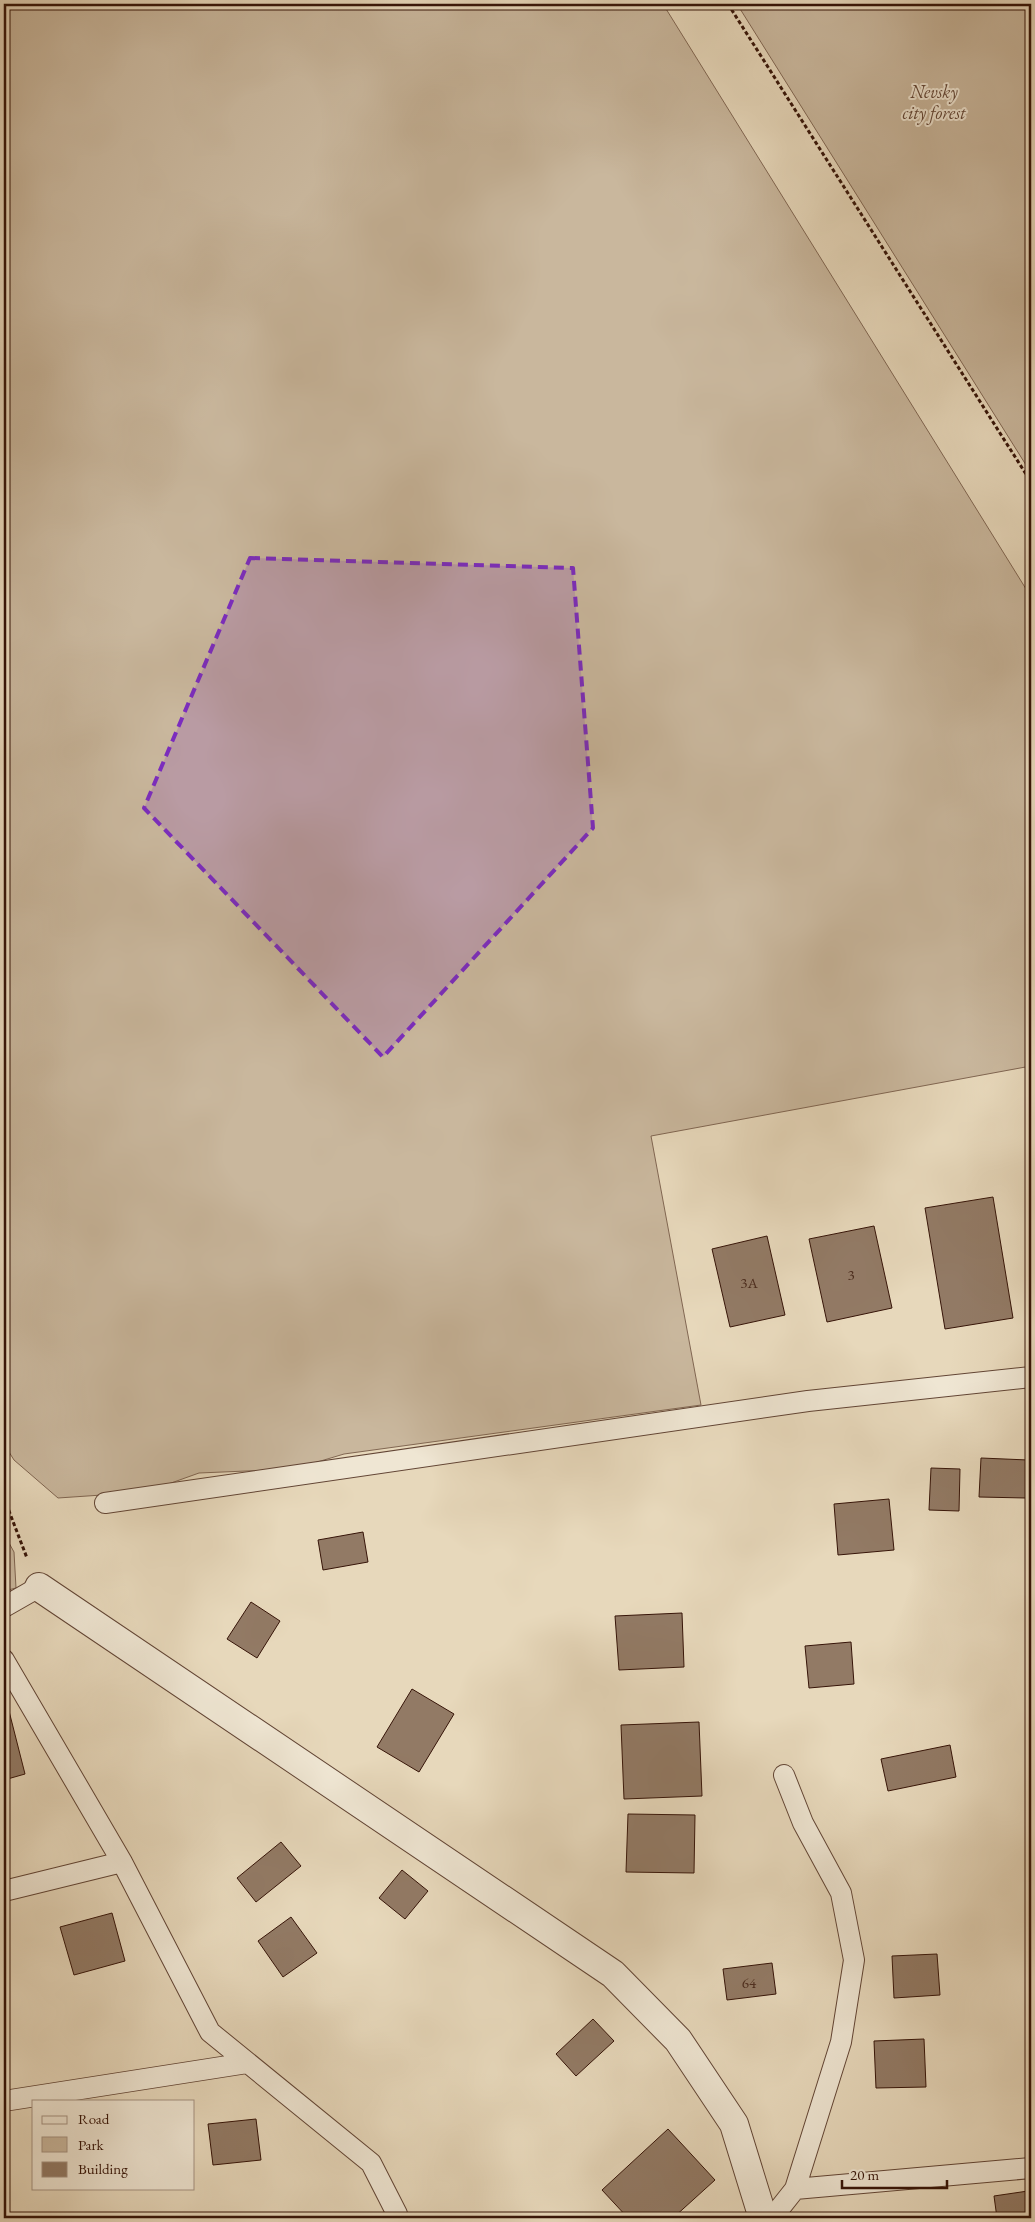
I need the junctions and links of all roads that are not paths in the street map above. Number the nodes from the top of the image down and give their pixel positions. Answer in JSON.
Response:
{"nodes":[{"id":1,"x":1031,"y":1377,"type":"edge"},
{"id":2,"x":105,"y":1503,"type":"dead end"},
{"id":3,"x":39,"y":1587,"type":"joint"},
{"id":4,"x":4,"y":1608,"type":"edge"},
{"id":5,"x":4,"y":1660,"type":"edge"},
{"id":6,"x":784,"y":1774,"type":"dead end"},
{"id":7,"x":122,"y":1862,"type":"junction"},
{"id":8,"x":4,"y":1891,"type":"edge"},
{"id":9,"x":247,"y":2063,"type":"junction"},
{"id":10,"x":4,"y":2101,"type":"edge"},
{"id":11,"x":1031,"y":2168,"type":"edge"},
{"id":12,"x":796,"y":2189,"type":"junction"},
{"id":13,"x":396,"y":2218,"type":"edge"},
{"id":14,"x":763,"y":2218,"type":"edge"},
{"id":15,"x":772,"y":2218,"type":"edge"}],
"edges":[{"from":1,"to":2,"type":"lane"},
{"from":3,"to":4,"type":"lane"},
{"from":3,"to":14,"type":"street"},
{"from":5,"to":7,"type":"lane"},
{"from":6,"to":12,"type":"lane"},
{"from":7,"to":8,"type":"lane"},
{"from":7,"to":9,"type":"lane"},
{"from":9,"to":10,"type":"lane"},
{"from":9,"to":13,"type":"lane"},
{"from":11,"to":12,"type":"lane"},
{"from":12,"to":15,"type":"lane"}]}
